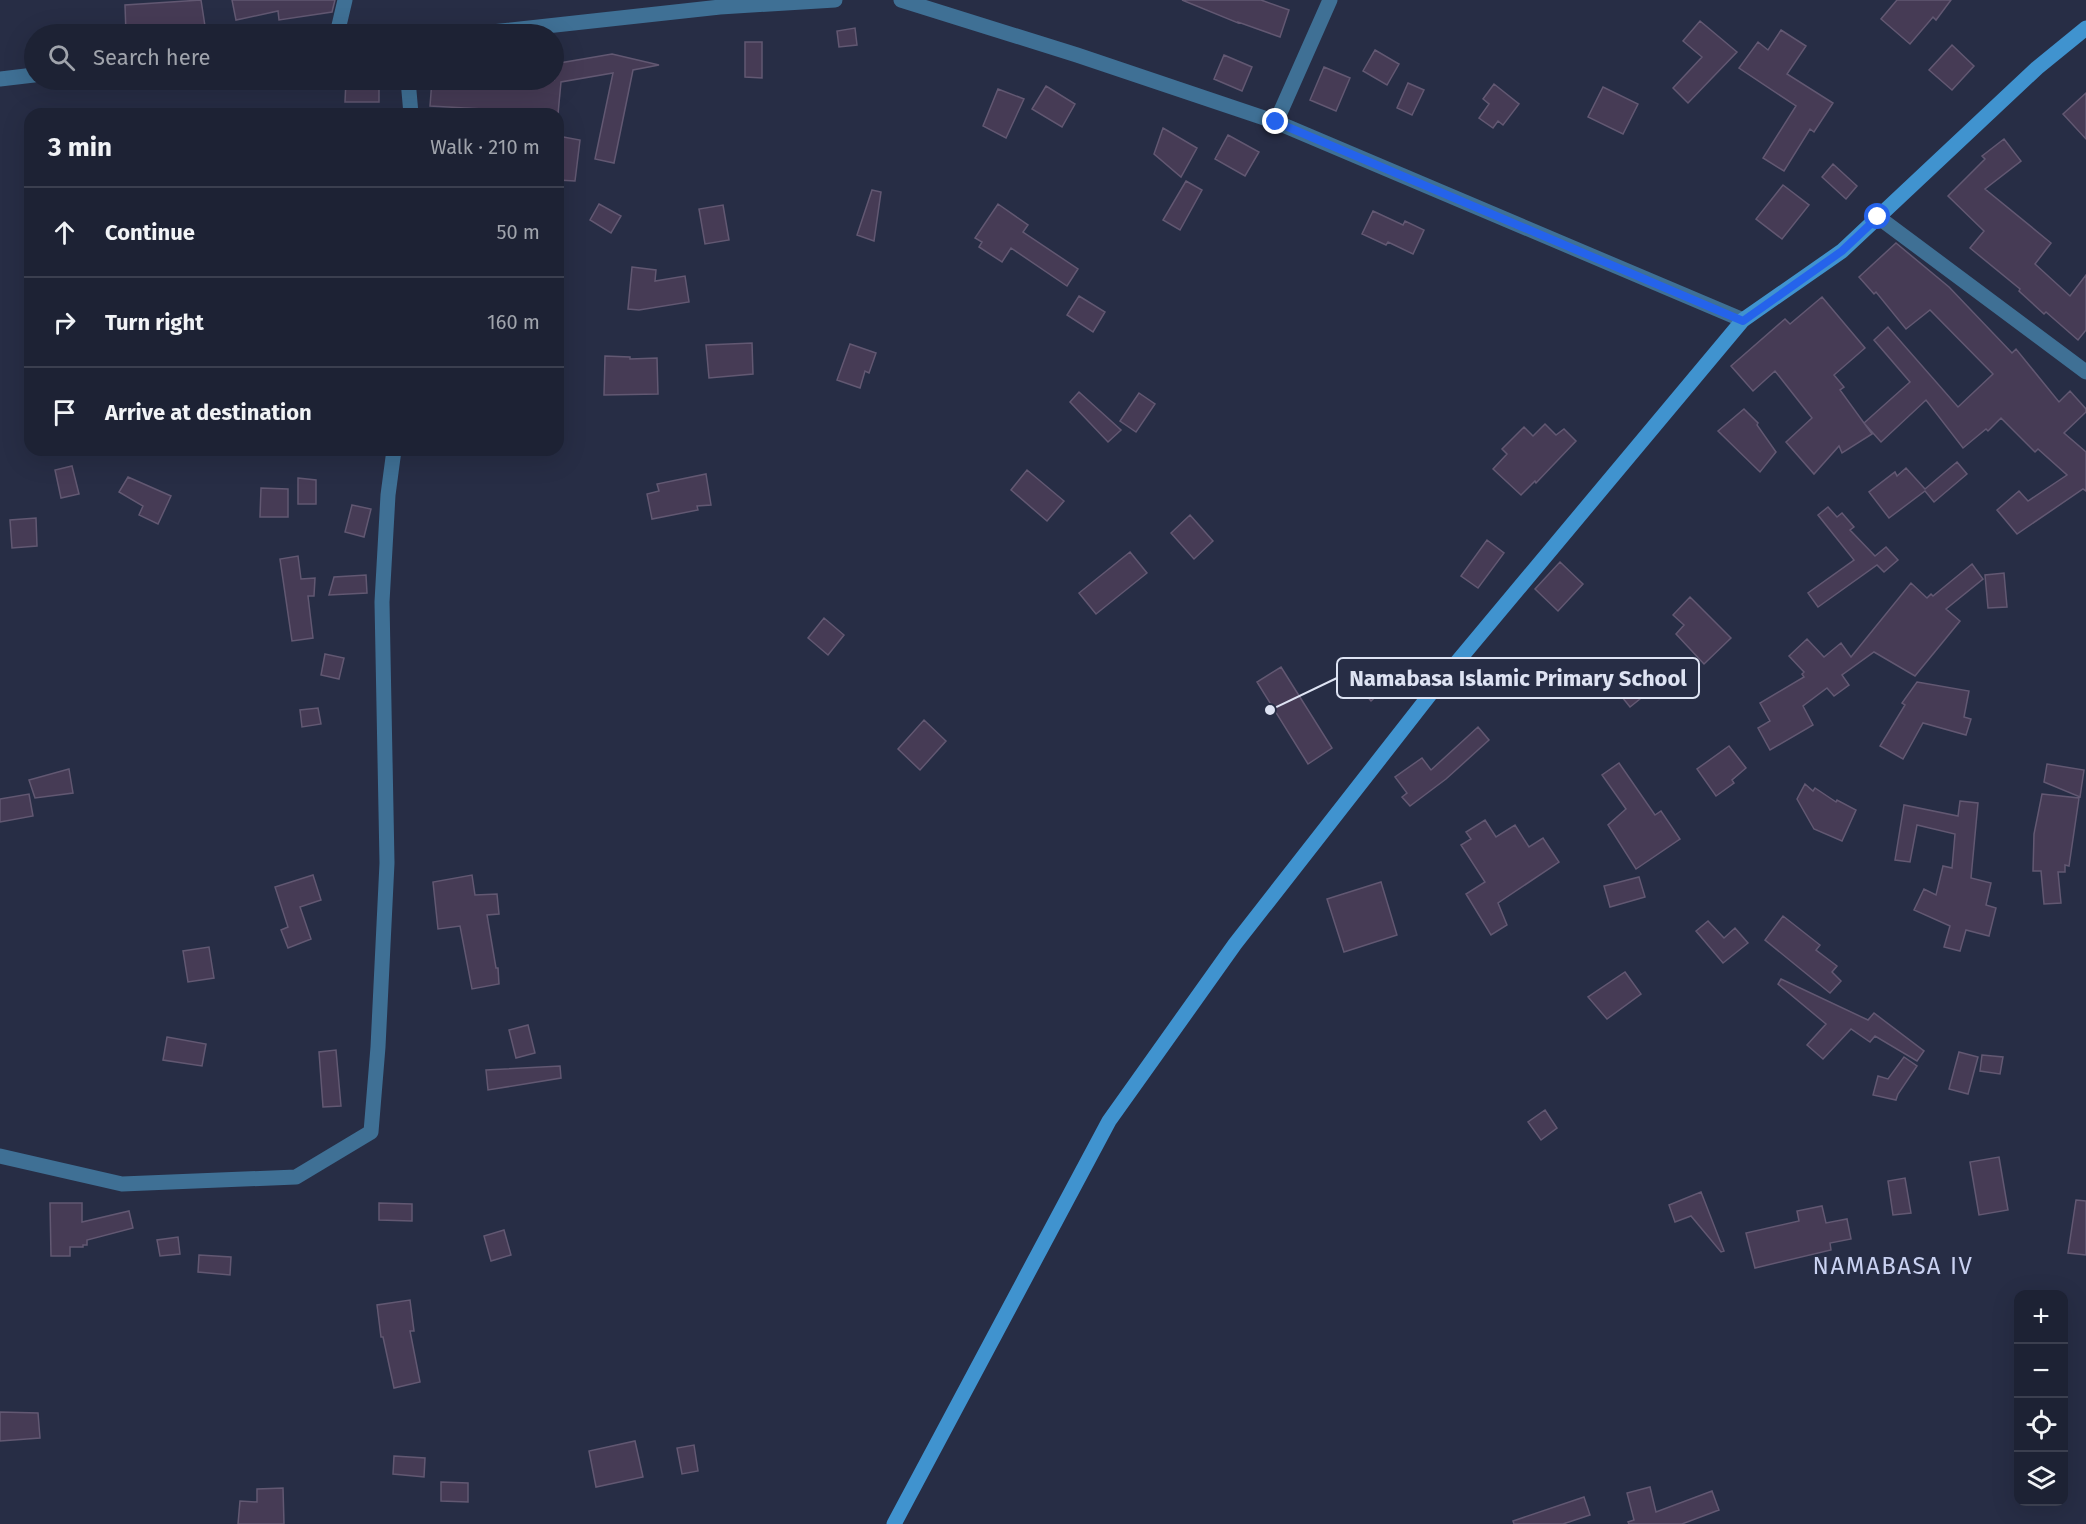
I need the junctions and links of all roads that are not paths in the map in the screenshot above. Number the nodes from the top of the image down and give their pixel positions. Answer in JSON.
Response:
{"nodes":[{"id":1,"x":345,"y":0,"type":"edge"},
{"id":2,"x":835,"y":0,"type":"edge"},
{"id":3,"x":901,"y":0,"type":"edge"},
{"id":4,"x":1330,"y":0,"type":"edge"},
{"id":5,"x":339,"y":24,"type":"edge"},
{"id":6,"x":564,"y":24,"type":"edge"},
{"id":7,"x":2086,"y":28,"type":"edge"},
{"id":8,"x":24,"y":76,"type":"edge"},
{"id":9,"x":0,"y":79,"type":"edge"},
{"id":10,"x":409,"y":90,"type":"edge"},
{"id":11,"x":410,"y":108,"type":"edge"},
{"id":12,"x":1276,"y":122,"type":"junction"},
{"id":13,"x":1878,"y":217,"type":"junction"},
{"id":14,"x":1743,"y":321,"type":"junction"},
{"id":15,"x":2086,"y":372,"type":"edge"},
{"id":16,"x":393,"y":456,"type":"edge"},
{"id":17,"x":0,"y":1156,"type":"edge"},
{"id":18,"x":894,"y":1524,"type":"edge"}],
"edges":[{"from":1,"to":5,"type":"street"},
{"from":2,"to":6,"type":"street"},
{"from":3,"to":12,"type":"street"},
{"from":4,"to":12,"type":"street"},
{"from":7,"to":13,"type":"street"},
{"from":8,"to":9,"type":"street"},
{"from":10,"to":11,"type":"street"},
{"from":12,"to":14,"type":"street"},
{"from":13,"to":14,"type":"street"},
{"from":13,"to":15,"type":"street"},
{"from":14,"to":18,"type":"street"},
{"from":16,"to":17,"type":"street"}]}
